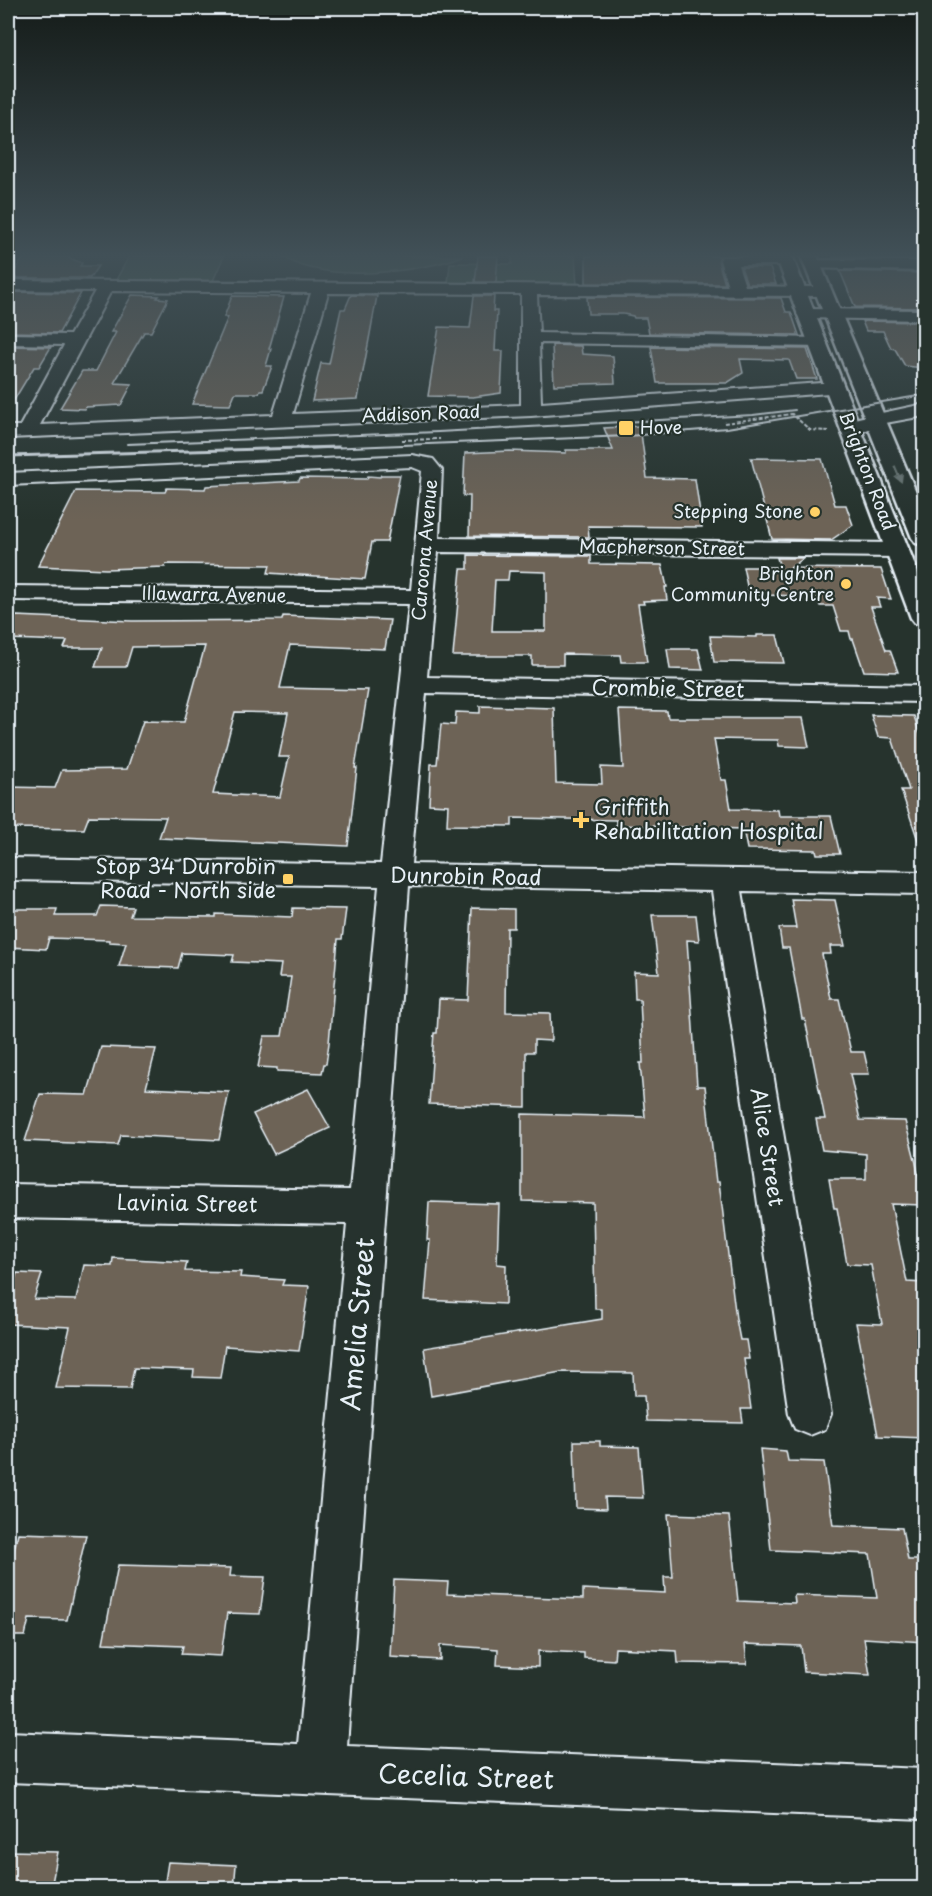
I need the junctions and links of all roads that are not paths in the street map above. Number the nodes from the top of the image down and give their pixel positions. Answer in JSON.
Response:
{"nodes":[{"id":1,"x":73,"y":344,"type":"edge"},
{"id":2,"x":304,"y":344,"type":"edge"},
{"id":3,"x":530,"y":344,"type":"edge"},
{"id":4,"x":819,"y":344,"type":"edge"},
{"id":5,"x":846,"y":344,"type":"edge"},
{"id":6,"x":835,"y":388,"type":"junction"},
{"id":7,"x":531,"y":410,"type":"junction"},
{"id":8,"x":924,"y":410,"type":"edge"},
{"id":9,"x":281,"y":420,"type":"junction"},
{"id":10,"x":875,"y":420,"type":"junction"},
{"id":11,"x":17,"y":431,"type":"edge"},
{"id":12,"x":851,"y":431,"type":"junction"},
{"id":13,"x":8,"y":479,"type":"edge"},
{"id":14,"x":924,"y":538,"type":"edge"},
{"id":15,"x":427,"y":545,"type":"junction"},
{"id":16,"x":898,"y":550,"type":"junction"},
{"id":17,"x":8,"y":593,"type":"edge"},
{"id":18,"x":421,"y":597,"type":"junction"},
{"id":19,"x":924,"y":618,"type":"edge"},
{"id":20,"x":412,"y":685,"type":"junction"},
{"id":21,"x":924,"y":694,"type":"edge"},
{"id":22,"x":8,"y":869,"type":"edge"},
{"id":23,"x":395,"y":876,"type":"junction"},
{"id":24,"x":725,"y":880,"type":"junction"},
{"id":25,"x":924,"y":883,"type":"edge"},
{"id":26,"x":8,"y":1201,"type":"edge"},
{"id":27,"x":367,"y":1207,"type":"junction"},
{"id":28,"x":810,"y":1413,"type":"dead end"},
{"id":29,"x":8,"y":1757,"type":"edge"},
{"id":30,"x":320,"y":1771,"type":"junction"},
{"id":31,"x":924,"y":1794,"type":"edge"}],
"edges":[{"from":1,"to":11,"type":"street"},
{"from":2,"to":9,"type":"street"},
{"from":3,"to":7,"type":"street"},
{"from":4,"to":6,"type":"main road","name":"Brighton Road"},
{"from":5,"to":10,"type":"main road","name":"Brighton Road"},
{"from":6,"to":7,"type":"street","name":"Addison Road"},
{"from":6,"to":12,"type":"main road","name":"Brighton Road"},
{"from":7,"to":9,"type":"street","name":"Addison Road"},
{"from":8,"to":10,"type":"street"},
{"from":9,"to":11,"type":"street","name":"Addison Road"},
{"from":10,"to":12,"type":"street"},
{"from":10,"to":14,"type":"main road","name":"Brighton Road","one_way":true},
{"from":12,"to":16,"type":"main road","name":"Brighton Road"},
{"from":13,"to":15,"type":"street","name":"Caroona Avenue"},
{"from":15,"to":16,"type":"street","name":"Macpherson Street"},
{"from":15,"to":18,"type":"street","name":"Caroona Avenue"},
{"from":16,"to":19,"type":"main road","name":"Brighton Road"},
{"from":17,"to":18,"type":"street","name":"Illawarra Avenue"},
{"from":18,"to":20,"type":"street","name":"Caroona Avenue"},
{"from":20,"to":21,"type":"street","name":"Crombie Street"},
{"from":20,"to":23,"type":"street","name":"Caroona Avenue"},
{"from":22,"to":23,"type":"street","name":"Dunrobin Road"},
{"from":23,"to":24,"type":"street","name":"Dunrobin Road"},
{"from":23,"to":27,"type":"street","name":"Amelia Street"},
{"from":24,"to":25,"type":"street","name":"Dunrobin Road"},
{"from":24,"to":28,"type":"street","name":"Alice Street"},
{"from":26,"to":27,"type":"street","name":"Lavinia Street"},
{"from":27,"to":30,"type":"street","name":"Amelia Street"},
{"from":29,"to":30,"type":"street","name":"Cecelia Street"},
{"from":30,"to":31,"type":"street","name":"Cecelia Street"}]}
